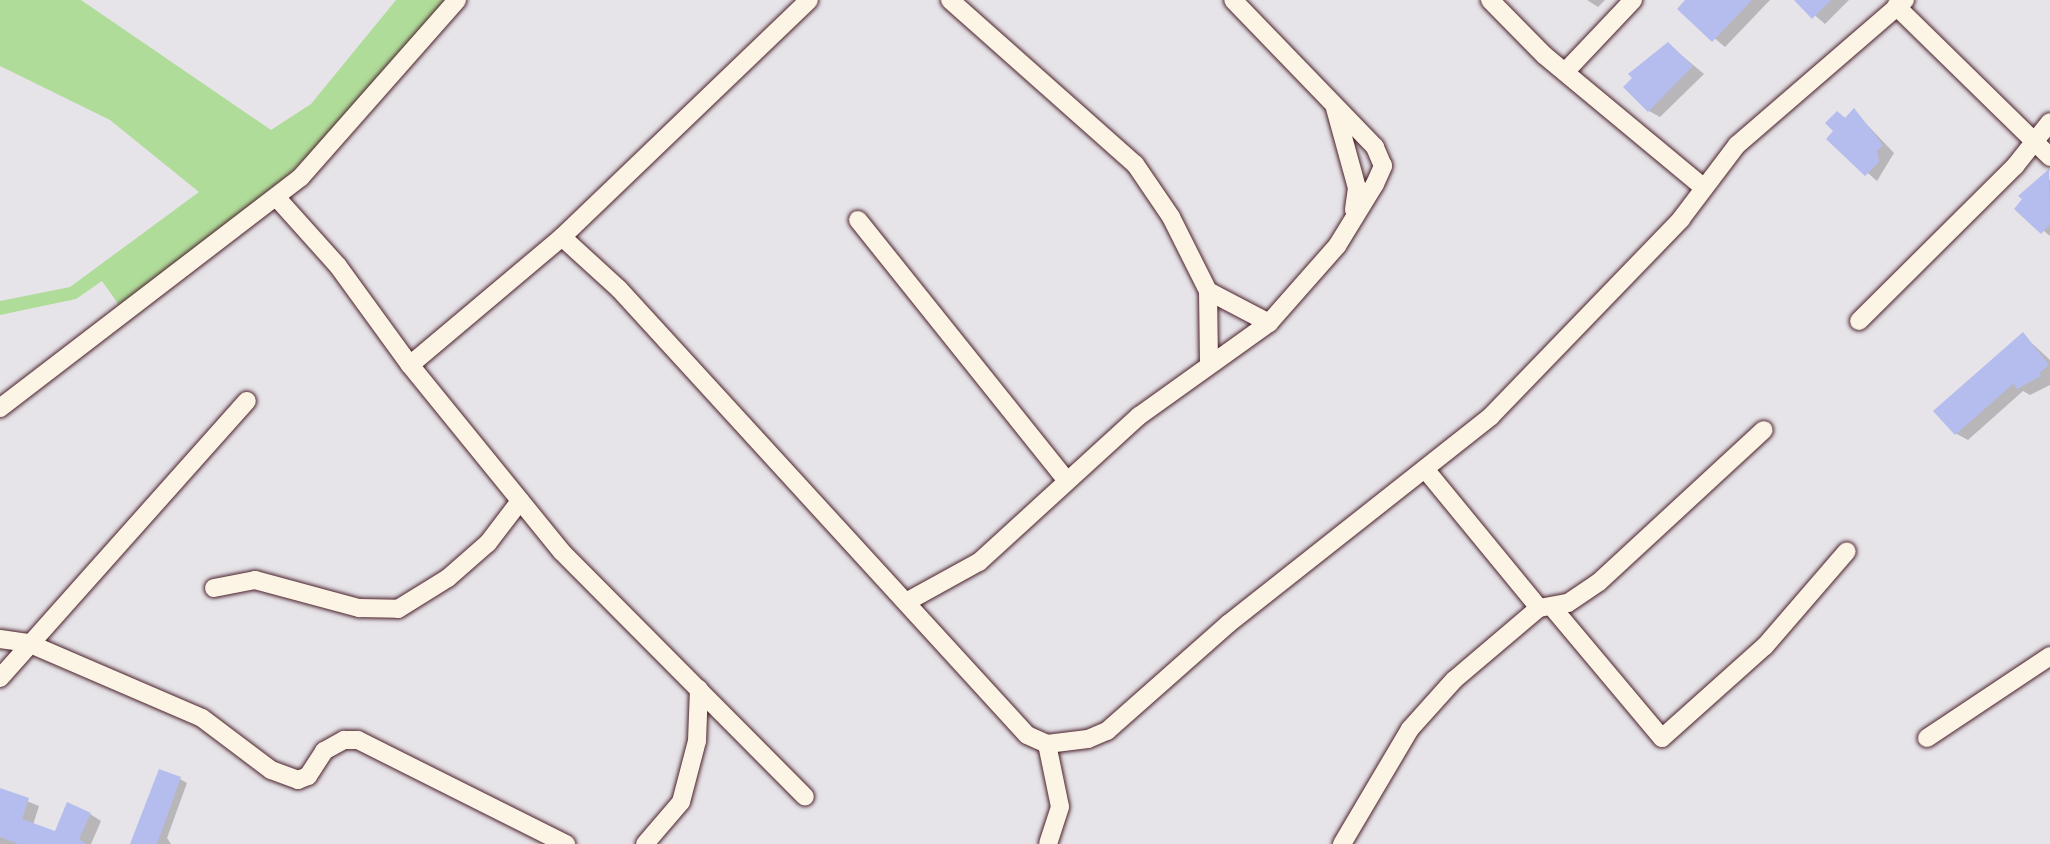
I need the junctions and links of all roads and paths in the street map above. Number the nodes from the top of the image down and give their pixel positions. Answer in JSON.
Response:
{"nodes":[{"id":1,"x":457,"y":0,"type":"edge"},
{"id":2,"x":809,"y":0,"type":"edge"},
{"id":3,"x":950,"y":0,"type":"edge"},
{"id":4,"x":1233,"y":0,"type":"edge"},
{"id":5,"x":1490,"y":0,"type":"edge"},
{"id":6,"x":1633,"y":0,"type":"edge"},
{"id":7,"x":1901,"y":3,"type":"edge"},
{"id":8,"x":1565,"y":72,"type":"junction"},
{"id":9,"x":1335,"y":103,"type":"junction"},
{"id":10,"x":2050,"y":122,"type":"edge"},
{"id":11,"x":2038,"y":141,"type":"junction"},
{"id":12,"x":2050,"y":157,"type":"edge"},
{"id":13,"x":1703,"y":187,"type":"junction"},
{"id":14,"x":277,"y":198,"type":"junction"},
{"id":15,"x":858,"y":220,"type":"dead end"},
{"id":16,"x":1351,"y":225,"type":"junction"},
{"id":17,"x":562,"y":237,"type":"junction"},
{"id":18,"x":1208,"y":291,"type":"junction"},
{"id":19,"x":1859,"y":321,"type":"dead end"},
{"id":20,"x":1269,"y":323,"type":"junction"},
{"id":21,"x":1209,"y":362,"type":"junction"},
{"id":22,"x":410,"y":365,"type":"junction"},
{"id":23,"x":247,"y":401,"type":"dead end"},
{"id":24,"x":0,"y":408,"type":"edge"},
{"id":25,"x":1764,"y":430,"type":"dead end"},
{"id":26,"x":1425,"y":469,"type":"junction"},
{"id":27,"x":1065,"y":478,"type":"junction"},
{"id":28,"x":520,"y":501,"type":"junction"},
{"id":29,"x":1847,"y":551,"type":"dead end"},
{"id":30,"x":214,"y":588,"type":"dead end"},
{"id":31,"x":908,"y":601,"type":"junction"},
{"id":32,"x":1546,"y":608,"type":"junction"},
{"id":33,"x":0,"y":639,"type":"edge"},
{"id":34,"x":28,"y":643,"type":"junction"},
{"id":35,"x":2050,"y":656,"type":"edge"},
{"id":36,"x":0,"y":678,"type":"edge"},
{"id":37,"x":699,"y":689,"type":"junction"},
{"id":38,"x":1927,"y":738,"type":"dead end"},
{"id":39,"x":1047,"y":744,"type":"junction"},
{"id":40,"x":805,"y":797,"type":"dead end"},
{"id":41,"x":648,"y":843,"type":"edge"},
{"id":42,"x":1048,"y":843,"type":"edge"},
{"id":43,"x":566,"y":844,"type":"edge"},
{"id":44,"x":1342,"y":844,"type":"edge"}],
"edges":[{"from":1,"to":14,"type":"street"},
{"from":2,"to":17,"type":"street"},
{"from":3,"to":18,"type":"street"},
{"from":4,"to":9,"type":"street"},
{"from":5,"to":8,"type":"street"},
{"from":6,"to":8,"type":"street"},
{"from":7,"to":11,"type":"street"},
{"from":7,"to":13,"type":"street"},
{"from":8,"to":13,"type":"street"},
{"from":9,"to":16,"type":"street"},
{"from":9,"to":16,"type":"street"},
{"from":10,"to":11,"type":"street"},
{"from":11,"to":12,"type":"street"},
{"from":11,"to":19,"type":"street"},
{"from":13,"to":26,"type":"street"},
{"from":14,"to":22,"type":"street"},
{"from":14,"to":24,"type":"street"},
{"from":15,"to":27,"type":"street"},
{"from":16,"to":20,"type":"street"},
{"from":17,"to":22,"type":"street"},
{"from":17,"to":31,"type":"street"},
{"from":18,"to":20,"type":"street"},
{"from":18,"to":21,"type":"street"},
{"from":20,"to":21,"type":"street"},
{"from":21,"to":27,"type":"street"},
{"from":22,"to":28,"type":"street"},
{"from":23,"to":34,"type":"street"},
{"from":25,"to":32,"type":"street"},
{"from":26,"to":32,"type":"street"},
{"from":26,"to":39,"type":"street"},
{"from":27,"to":31,"type":"street"},
{"from":28,"to":30,"type":"street"},
{"from":28,"to":37,"type":"street"},
{"from":29,"to":32,"type":"street"},
{"from":31,"to":39,"type":"street"},
{"from":32,"to":44,"type":"street"},
{"from":33,"to":34,"type":"street"},
{"from":34,"to":36,"type":"street"},
{"from":34,"to":43,"type":"street"},
{"from":35,"to":38,"type":"street"},
{"from":37,"to":40,"type":"street"},
{"from":37,"to":41,"type":"street"},
{"from":39,"to":42,"type":"street"}]}
